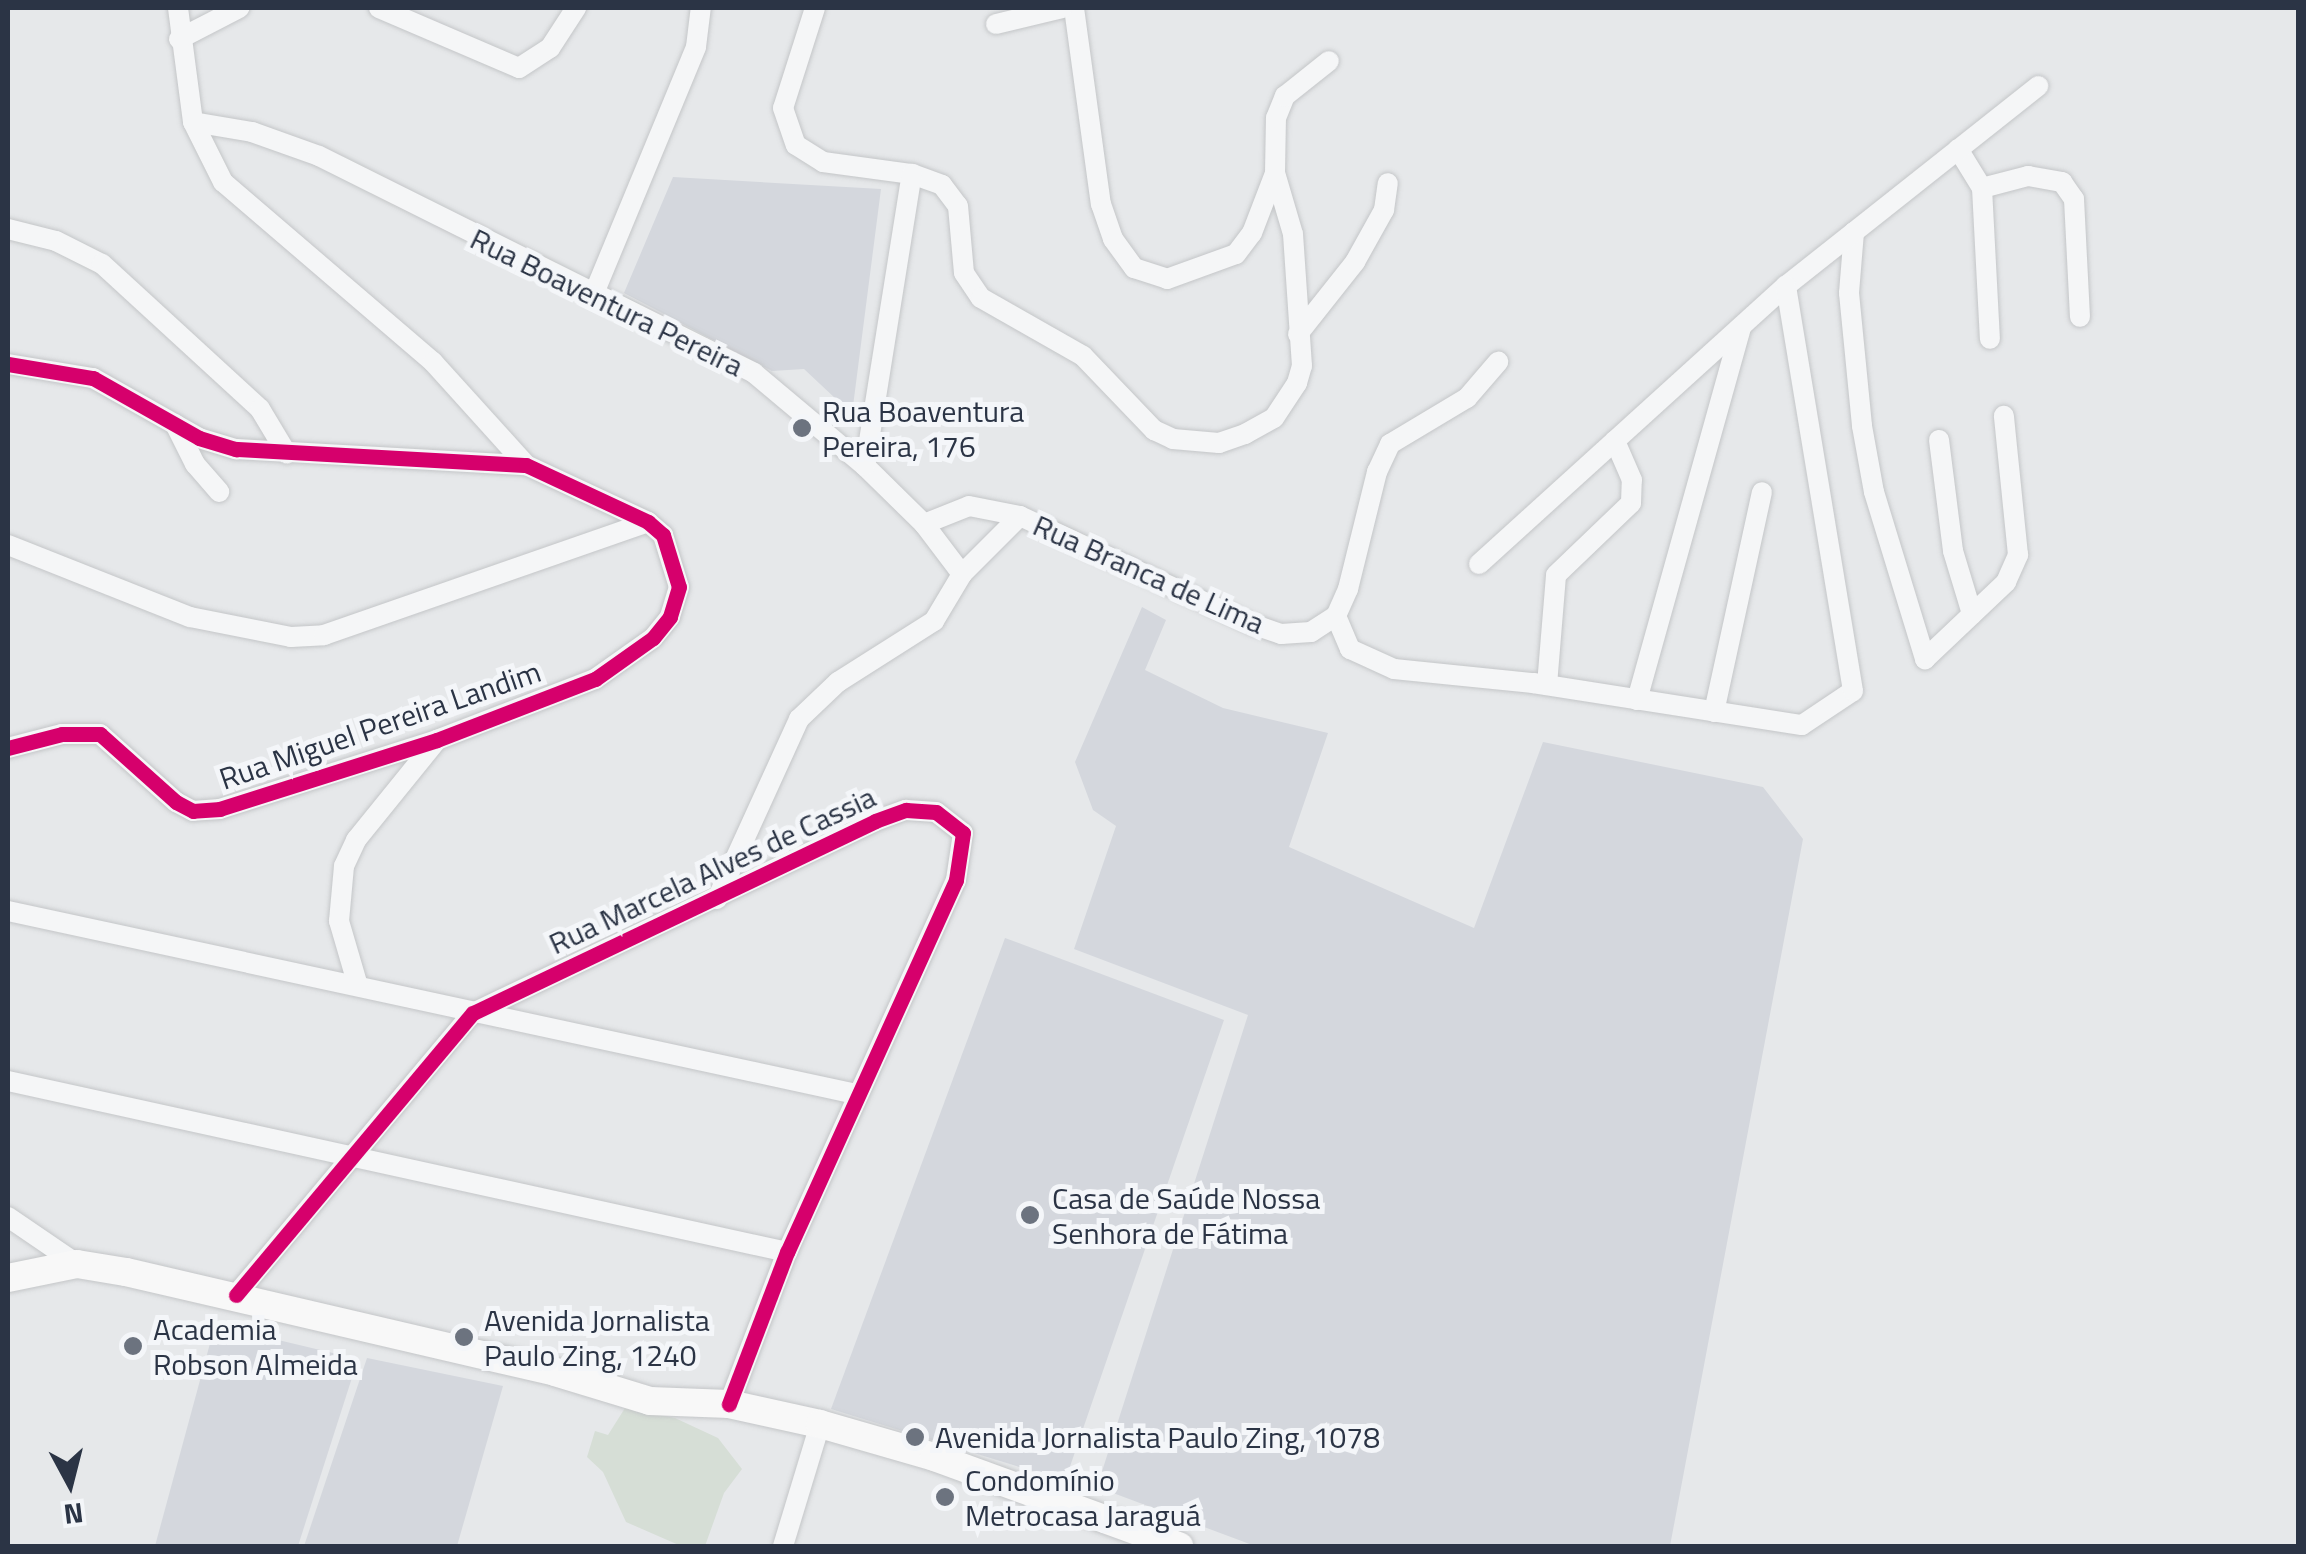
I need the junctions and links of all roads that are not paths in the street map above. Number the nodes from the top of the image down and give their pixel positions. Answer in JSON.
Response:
{"nodes":[{"id":1,"x":178,"y":8,"type":"edge"},
{"id":2,"x":239,"y":8,"type":"edge"},
{"id":3,"x":380,"y":8,"type":"edge"},
{"id":4,"x":576,"y":8,"type":"edge"},
{"id":5,"x":701,"y":8,"type":"edge"},
{"id":6,"x":816,"y":8,"type":"edge"},
{"id":7,"x":1062,"y":8,"type":"edge"},
{"id":8,"x":1074,"y":8,"type":"edge"},
{"id":9,"x":996,"y":24,"type":"dead end"},
{"id":10,"x":179,"y":39,"type":"junction"},
{"id":11,"x":1329,"y":61,"type":"dead end"},
{"id":12,"x":2038,"y":86,"type":"dead end"},
{"id":13,"x":194,"y":122,"type":"junction"},
{"id":14,"x":1958,"y":150,"type":"junction"},
{"id":15,"x":1275,"y":173,"type":"junction"},
{"id":16,"x":912,"y":174,"type":"junction"},
{"id":17,"x":1388,"y":183,"type":"dead end"},
{"id":18,"x":1982,"y":188,"type":"junction"},
{"id":19,"x":8,"y":228,"type":"edge"},
{"id":20,"x":1854,"y":232,"type":"junction"},
{"id":21,"x":1786,"y":286,"type":"junction"},
{"id":22,"x":595,"y":291,"type":"junction"},
{"id":23,"x":2080,"y":318,"type":"dead end"},
{"id":24,"x":1742,"y":326,"type":"junction"},
{"id":25,"x":1298,"y":334,"type":"junction"},
{"id":26,"x":1990,"y":339,"type":"dead end"},
{"id":27,"x":1498,"y":362,"type":"dead end"},
{"id":28,"x":8,"y":364,"type":"edge"},
{"id":29,"x":2004,"y":416,"type":"dead end"},
{"id":30,"x":175,"y":424,"type":"junction"},
{"id":31,"x":1939,"y":440,"type":"dead end"},
{"id":32,"x":1615,"y":441,"type":"junction"},
{"id":33,"x":287,"y":454,"type":"junction"},
{"id":34,"x":526,"y":465,"type":"junction"},
{"id":35,"x":865,"y":466,"type":"junction"},
{"id":36,"x":219,"y":492,"type":"dead end"},
{"id":37,"x":1762,"y":492,"type":"dead end"},
{"id":38,"x":1020,"y":516,"type":"junction"},
{"id":39,"x":648,"y":522,"type":"junction"},
{"id":40,"x":924,"y":524,"type":"junction"},
{"id":41,"x":8,"y":545,"type":"edge"},
{"id":42,"x":1479,"y":564,"type":"dead end"},
{"id":43,"x":962,"y":574,"type":"junction"},
{"id":44,"x":1972,"y":614,"type":"junction"},
{"id":45,"x":1336,"y":616,"type":"junction"},
{"id":46,"x":1547,"y":686,"type":"junction"},
{"id":47,"x":1638,"y":700,"type":"junction"},
{"id":48,"x":1714,"y":712,"type":"junction"},
{"id":49,"x":437,"y":740,"type":"junction"},
{"id":50,"x":8,"y":748,"type":"edge"},
{"id":51,"x":718,"y":899,"type":"junction"},
{"id":52,"x":8,"y":912,"type":"edge"},
{"id":53,"x":358,"y":986,"type":"junction"},
{"id":54,"x":473,"y":1013,"type":"junction"},
{"id":55,"x":8,"y":1082,"type":"edge"},
{"id":56,"x":856,"y":1094,"type":"junction"},
{"id":57,"x":350,"y":1153,"type":"junction"},
{"id":58,"x":8,"y":1218,"type":"edge"},
{"id":59,"x":786,"y":1252,"type":"junction"},
{"id":60,"x":77,"y":1264,"type":"junction"},
{"id":61,"x":8,"y":1278,"type":"edge"},
{"id":62,"x":236,"y":1296,"type":"junction"},
{"id":63,"x":729,"y":1404,"type":"junction"},
{"id":64,"x":820,"y":1424,"type":"junction"},
{"id":65,"x":784,"y":1546,"type":"edge"},
{"id":66,"x":1179,"y":1546,"type":"edge"}],
"edges":[{"from":1,"to":10,"type":"street"},
{"from":2,"to":10,"type":"street"},
{"from":3,"to":4,"type":"street"},
{"from":5,"to":22,"type":"street"},
{"from":6,"to":16,"type":"street"},
{"from":7,"to":9,"type":"street"},
{"from":8,"to":15,"type":"street"},
{"from":10,"to":13,"type":"street"},
{"from":11,"to":15,"type":"street"},
{"from":12,"to":14,"type":"street"},
{"from":13,"to":22,"type":"street","name":"Rua Boaventura Pereira"},
{"from":13,"to":34,"type":"street"},
{"from":14,"to":18,"type":"street"},
{"from":14,"to":20,"type":"street"},
{"from":15,"to":25,"type":"street"},
{"from":16,"to":25,"type":"street"},
{"from":16,"to":35,"type":"street"},
{"from":17,"to":25,"type":"street"},
{"from":18,"to":23,"type":"street"},
{"from":18,"to":26,"type":"street"},
{"from":19,"to":33,"type":"street"},
{"from":20,"to":21,"type":"street"},
{"from":20,"to":44,"type":"street"},
{"from":21,"to":24,"type":"street"},
{"from":21,"to":48,"type":"street"},
{"from":22,"to":35,"type":"street","name":"Rua Boaventura Pereira"},
{"from":24,"to":32,"type":"street"},
{"from":24,"to":47,"type":"street"},
{"from":27,"to":45,"type":"street"},
{"from":28,"to":30,"type":"street"},
{"from":29,"to":44,"type":"street"},
{"from":30,"to":33,"type":"street"},
{"from":30,"to":36,"type":"street"},
{"from":31,"to":44,"type":"street"},
{"from":32,"to":42,"type":"street"},
{"from":32,"to":46,"type":"street"},
{"from":33,"to":34,"type":"street"},
{"from":34,"to":39,"type":"street"},
{"from":35,"to":40,"type":"street","name":"Rua Boaventura Pereira"},
{"from":37,"to":48,"type":"street"},
{"from":38,"to":40,"type":"street"},
{"from":38,"to":43,"type":"street","name":"Rua Branca de Lima"},
{"from":38,"to":45,"type":"street","name":"Rua Branca de Lima"},
{"from":39,"to":41,"type":"street"},
{"from":39,"to":49,"type":"street","name":"Rua Miguel Pereira Landim"},
{"from":40,"to":43,"type":"street","name":"Rua Boaventura Pereira"},
{"from":43,"to":51,"type":"street","name":"Rua Branca de Lima"},
{"from":45,"to":46,"type":"street"},
{"from":46,"to":47,"type":"street"},
{"from":47,"to":48,"type":"street"},
{"from":49,"to":50,"type":"street","name":"Rua Miguel Pereira Landim"},
{"from":49,"to":53,"type":"street"},
{"from":51,"to":54,"type":"street","name":"Rua Marcela Alves de Cassia"},
{"from":51,"to":56,"type":"street","name":"Rua Marcela Alves de Cassia"},
{"from":52,"to":53,"type":"street"},
{"from":53,"to":54,"type":"street"},
{"from":54,"to":56,"type":"street"},
{"from":54,"to":57,"type":"street","name":"Rua Marcela Alves de Cassia"},
{"from":55,"to":57,"type":"street"},
{"from":56,"to":59,"type":"street","name":"Rua Marcela Alves de Cassia"},
{"from":57,"to":59,"type":"street"},
{"from":57,"to":62,"type":"street","name":"Rua Marcela Alves de Cassia"},
{"from":58,"to":60,"type":"street"},
{"from":59,"to":63,"type":"street","name":"Rua Marcela Alves de Cassia"},
{"from":60,"to":61,"type":"main road"},
{"from":60,"to":62,"type":"main road"},
{"from":62,"to":63,"type":"main road"},
{"from":63,"to":64,"type":"main road"},
{"from":64,"to":65,"type":"street"},
{"from":64,"to":66,"type":"main road"}]}
